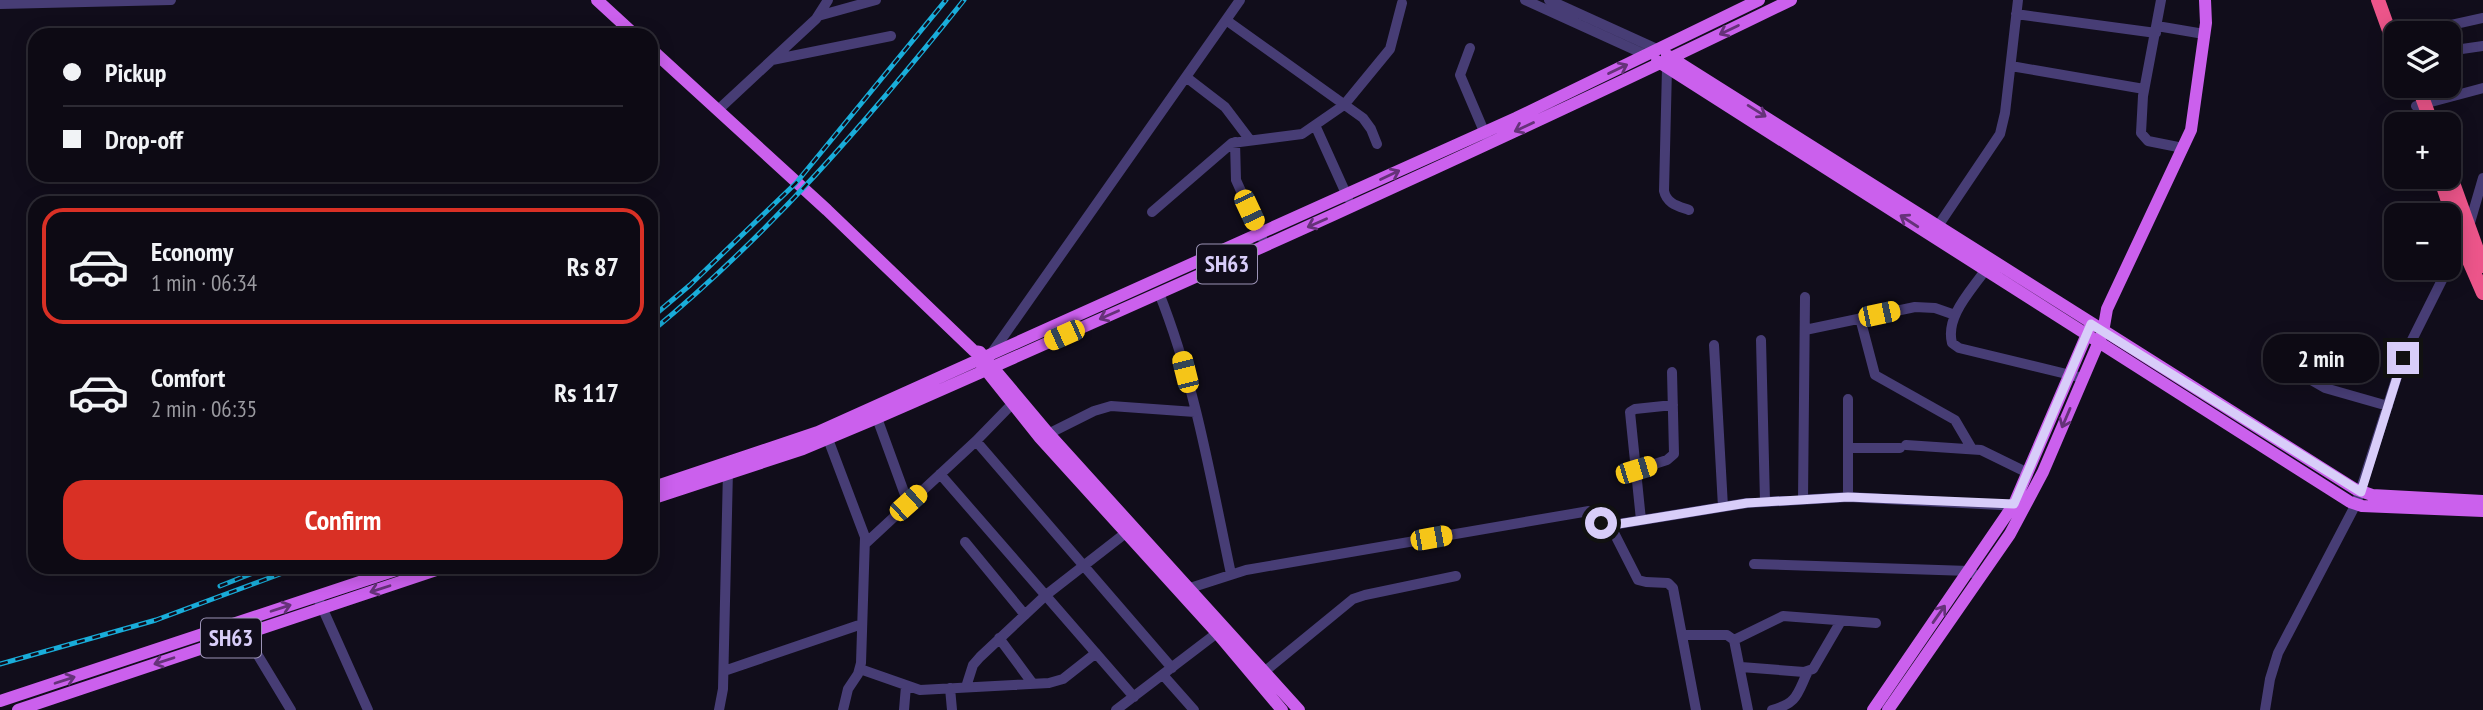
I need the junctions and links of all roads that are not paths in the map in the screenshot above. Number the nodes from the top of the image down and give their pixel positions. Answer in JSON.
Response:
{"nodes":[{"id":1,"x":171,"y":0,"type":"edge"},
{"id":2,"x":597,"y":0,"type":"edge"},
{"id":3,"x":828,"y":0,"type":"edge"},
{"id":4,"x":876,"y":0,"type":"edge"},
{"id":5,"x":1240,"y":0,"type":"edge"},
{"id":6,"x":1525,"y":0,"type":"edge"},
{"id":7,"x":1549,"y":0,"type":"edge"},
{"id":8,"x":1759,"y":0,"type":"edge"},
{"id":9,"x":1791,"y":0,"type":"edge"},
{"id":10,"x":2018,"y":0,"type":"edge"},
{"id":11,"x":2161,"y":0,"type":"edge"},
{"id":12,"x":2205,"y":0,"type":"edge"},
{"id":13,"x":2378,"y":0,"type":"edge"},
{"id":14,"x":2386,"y":0,"type":"edge"},
{"id":15,"x":1402,"y":3,"type":"dead end"},
{"id":16,"x":0,"y":4,"type":"edge"},
{"id":17,"x":2016,"y":14,"type":"junction"},
{"id":18,"x":817,"y":16,"type":"junction"},
{"id":19,"x":2483,"y":18,"type":"edge"},
{"id":20,"x":1226,"y":20,"type":"junction"},
{"id":21,"x":2387,"y":21,"type":"edge"},
{"id":22,"x":2391,"y":21,"type":"edge"},
{"id":23,"x":2461,"y":23,"type":"edge"},
{"id":24,"x":627,"y":28,"type":"edge"},
{"id":25,"x":2156,"y":30,"type":"junction"},
{"id":26,"x":2204,"y":34,"type":"junction"},
{"id":27,"x":891,"y":36,"type":"dead end"},
{"id":28,"x":2483,"y":46,"type":"edge"},
{"id":29,"x":1470,"y":48,"type":"dead end"},
{"id":30,"x":2461,"y":49,"type":"edge"},
{"id":31,"x":1652,"y":52,"type":"junction"},
{"id":32,"x":658,"y":55,"type":"edge"},
{"id":33,"x":771,"y":60,"type":"junction"},
{"id":34,"x":1667,"y":63,"type":"junction"},
{"id":35,"x":2011,"y":66,"type":"junction"},
{"id":36,"x":1186,"y":77,"type":"junction"},
{"id":37,"x":1596,"y":86,"type":"junction"},
{"id":38,"x":2144,"y":89,"type":"junction"},
{"id":39,"x":2483,"y":89,"type":"edge"},
{"id":40,"x":2416,"y":98,"type":"edge"},
{"id":41,"x":2419,"y":98,"type":"edge"},
{"id":42,"x":1344,"y":105,"type":"junction"},
{"id":43,"x":2420,"y":105,"type":"junction"},
{"id":44,"x":718,"y":110,"type":"junction"},
{"id":45,"x":2421,"y":112,"type":"edge"},
{"id":46,"x":2424,"y":112,"type":"edge"},
{"id":47,"x":1315,"y":125,"type":"junction"},
{"id":48,"x":1487,"y":137,"type":"junction"},
{"id":49,"x":1250,"y":140,"type":"junction"},
{"id":50,"x":1234,"y":142,"type":"junction"},
{"id":51,"x":1377,"y":144,"type":"dead end"},
{"id":52,"x":2183,"y":148,"type":"junction"},
{"id":53,"x":2483,"y":178,"type":"edge"},
{"id":54,"x":2455,"y":189,"type":"edge"},
{"id":55,"x":1350,"y":201,"type":"junction"},
{"id":56,"x":1689,"y":210,"type":"dead end"},
{"id":57,"x":1152,"y":212,"type":"dead end"},
{"id":58,"x":2469,"y":226,"type":"junction"},
{"id":59,"x":1935,"y":231,"type":"junction"},
{"id":60,"x":1260,"y":234,"type":"junction"},
{"id":61,"x":2461,"y":242,"type":"joint"},
{"id":62,"x":1265,"y":246,"type":"junction"},
{"id":63,"x":2483,"y":266,"type":"edge"},
{"id":64,"x":1986,"y":269,"type":"junction"},
{"id":65,"x":2442,"y":280,"type":"edge"},
{"id":66,"x":1165,"y":286,"type":"junction"},
{"id":67,"x":2032,"y":293,"type":"junction"},
{"id":68,"x":2483,"y":293,"type":"edge"},
{"id":69,"x":1805,"y":297,"type":"dead end"},
{"id":70,"x":2107,"y":309,"type":"junction"},
{"id":71,"x":1955,"y":315,"type":"junction"},
{"id":72,"x":1860,"y":318,"type":"junction"},
{"id":73,"x":2089,"y":329,"type":"junction"},
{"id":74,"x":1805,"y":330,"type":"junction"},
{"id":75,"x":2101,"y":337,"type":"junction"},
{"id":76,"x":1761,"y":340,"type":"dead end"},
{"id":77,"x":1714,"y":345,"type":"dead end"},
{"id":78,"x":984,"y":360,"type":"junction"},
{"id":79,"x":2285,"y":365,"type":"dead end"},
{"id":80,"x":1672,"y":372,"type":"dead end"},
{"id":81,"x":2068,"y":376,"type":"junction"},
{"id":82,"x":2083,"y":378,"type":"junction"},
{"id":83,"x":1848,"y":399,"type":"dead end"},
{"id":84,"x":1015,"y":400,"type":"junction"},
{"id":85,"x":1673,"y":405,"type":"junction"},
{"id":86,"x":2388,"y":406,"type":"junction"},
{"id":87,"x":1195,"y":412,"type":"junction"},
{"id":88,"x":877,"y":418,"type":"junction"},
{"id":89,"x":1044,"y":436,"type":"junction"},
{"id":90,"x":828,"y":439,"type":"junction"},
{"id":91,"x":976,"y":440,"type":"junction"},
{"id":92,"x":1848,"y":448,"type":"junction"},
{"id":93,"x":1972,"y":449,"type":"junction"},
{"id":94,"x":729,"y":468,"type":"junction"},
{"id":95,"x":1636,"y":470,"type":"junction"},
{"id":96,"x":2028,"y":473,"type":"junction"},
{"id":97,"x":940,"y":474,"type":"junction"},
{"id":98,"x":658,"y":486,"type":"edge"},
{"id":99,"x":658,"y":496,"type":"edge"},
{"id":100,"x":1848,"y":497,"type":"junction"},
{"id":101,"x":2358,"y":498,"type":"junction"},
{"id":102,"x":1803,"y":500,"type":"junction"},
{"id":103,"x":2483,"y":501,"type":"edge"},
{"id":104,"x":1765,"y":502,"type":"junction"},
{"id":105,"x":908,"y":503,"type":"junction"},
{"id":106,"x":2019,"y":506,"type":"junction"},
{"id":107,"x":1723,"y":507,"type":"junction"},
{"id":108,"x":2483,"y":511,"type":"edge"},
{"id":109,"x":1641,"y":520,"type":"junction"},
{"id":110,"x":1610,"y":525,"type":"junction"},
{"id":111,"x":1126,"y":532,"type":"junction"},
{"id":112,"x":866,"y":542,"type":"junction"},
{"id":113,"x":965,"y":542,"type":"dead end"},
{"id":114,"x":1754,"y":564,"type":"dead end"},
{"id":115,"x":1083,"y":565,"type":"junction"},
{"id":116,"x":388,"y":574,"type":"edge"},
{"id":117,"x":420,"y":574,"type":"edge"},
{"id":118,"x":1231,"y":574,"type":"junction"},
{"id":119,"x":1974,"y":575,"type":"junction"},
{"id":120,"x":1456,"y":576,"type":"dead end"},
{"id":121,"x":1190,"y":588,"type":"junction"},
{"id":122,"x":1045,"y":595,"type":"junction"},
{"id":123,"x":319,"y":602,"type":"junction"},
{"id":124,"x":1025,"y":615,"type":"junction"},
{"id":125,"x":1841,"y":621,"type":"junction"},
{"id":126,"x":862,"y":624,"type":"junction"},
{"id":127,"x":1876,"y":624,"type":"dead end"},
{"id":128,"x":1217,"y":633,"type":"junction"},
{"id":129,"x":245,"y":634,"type":"junction"},
{"id":130,"x":1682,"y":635,"type":"junction"},
{"id":131,"x":999,"y":638,"type":"junction"},
{"id":132,"x":1734,"y":640,"type":"junction"},
{"id":133,"x":1921,"y":652,"type":"junction"},
{"id":134,"x":1096,"y":653,"type":"junction"},
{"id":135,"x":1741,"y":667,"type":"junction"},
{"id":136,"x":1172,"y":668,"type":"junction"},
{"id":137,"x":860,"y":669,"type":"junction"},
{"id":138,"x":724,"y":671,"type":"junction"},
{"id":139,"x":1808,"y":671,"type":"junction"},
{"id":140,"x":1264,"y":672,"type":"junction"},
{"id":141,"x":104,"y":674,"type":"junction"},
{"id":142,"x":1163,"y":675,"type":"junction"},
{"id":143,"x":1033,"y":684,"type":"junction"},
{"id":144,"x":906,"y":686,"type":"junction"},
{"id":145,"x":965,"y":687,"type":"junction"},
{"id":146,"x":950,"y":688,"type":"junction"},
{"id":147,"x":1134,"y":697,"type":"junction"},
{"id":148,"x":0,"y":701,"type":"edge"},
{"id":149,"x":1189,"y":708,"type":"edge"},
{"id":150,"x":18,"y":710,"type":"edge"},
{"id":151,"x":291,"y":710,"type":"edge"},
{"id":152,"x":368,"y":710,"type":"edge"},
{"id":153,"x":719,"y":710,"type":"edge"},
{"id":154,"x":843,"y":710,"type":"edge"},
{"id":155,"x":904,"y":710,"type":"edge"},
{"id":156,"x":952,"y":710,"type":"edge"},
{"id":157,"x":1116,"y":710,"type":"edge"},
{"id":158,"x":1282,"y":710,"type":"edge"},
{"id":159,"x":1299,"y":710,"type":"edge"},
{"id":160,"x":1696,"y":710,"type":"edge"},
{"id":161,"x":1748,"y":710,"type":"edge"},
{"id":162,"x":1772,"y":710,"type":"edge"},
{"id":163,"x":1873,"y":710,"type":"edge"},
{"id":164,"x":1888,"y":710,"type":"edge"},
{"id":165,"x":2265,"y":710,"type":"edge"}],
"edges":[{"from":1,"to":16,"type":"street"},
{"from":2,"to":24,"type":"main road"},
{"from":3,"to":18,"type":"street"},
{"from":4,"to":18,"type":"street"},
{"from":5,"to":20,"type":"street"},
{"from":6,"to":31,"type":"street"},
{"from":7,"to":31,"type":"street"},
{"from":8,"to":31,"type":"main road","number":"SH63"},
{"from":9,"to":34,"type":"main road","number":"SH63","one_way":true},
{"from":10,"to":17,"type":"street"},
{"from":11,"to":25,"type":"street"},
{"from":12,"to":26,"type":"main road"},
{"from":13,"to":21,"type":"highway"},
{"from":14,"to":22,"type":"highway"},
{"from":15,"to":42,"type":"street"},
{"from":17,"to":25,"type":"street"},
{"from":17,"to":35,"type":"street"},
{"from":18,"to":33,"type":"street"},
{"from":19,"to":23,"type":"street"},
{"from":20,"to":36,"type":"street"},
{"from":20,"to":42,"type":"street"},
{"from":25,"to":26,"type":"street"},
{"from":25,"to":38,"type":"street"},
{"from":26,"to":52,"type":"main road"},
{"from":27,"to":33,"type":"street"},
{"from":28,"to":30,"type":"street"},
{"from":29,"to":48,"type":"street"},
{"from":31,"to":34,"type":"main road"},
{"from":37,"to":31,"type":"main road","number":"SH63","one_way":true},
{"from":32,"to":44,"type":"main road"},
{"from":33,"to":44,"type":"street"},
{"from":34,"to":37,"type":"main road","number":"SH63"},
{"from":34,"to":56,"type":"street"},
{"from":34,"to":59,"type":"main road"},
{"from":35,"to":38,"type":"street"},
{"from":35,"to":59,"type":"street"},
{"from":36,"to":49,"type":"street"},
{"from":36,"to":78,"type":"street"},
{"from":37,"to":48,"type":"main road","number":"SH63"},
{"from":38,"to":52,"type":"street"},
{"from":39,"to":43,"type":"street"},
{"from":40,"to":43,"type":"highway"},
{"from":41,"to":43,"type":"highway"},
{"from":42,"to":47,"type":"street"},
{"from":42,"to":51,"type":"street"},
{"from":43,"to":45,"type":"highway"},
{"from":43,"to":46,"type":"highway"},
{"from":44,"to":78,"type":"main road"},
{"from":47,"to":49,"type":"street"},
{"from":47,"to":55,"type":"street"},
{"from":48,"to":55,"type":"main road","number":"SH63"},
{"from":49,"to":50,"type":"street"},
{"from":50,"to":57,"type":"street"},
{"from":50,"to":60,"type":"street"},
{"from":52,"to":70,"type":"main road"},
{"from":53,"to":58,"type":"street"},
{"from":54,"to":58,"type":"highway"},
{"from":55,"to":60,"type":"main road","number":"SH63"},
{"from":55,"to":62,"type":"main road","number":"SH63","one_way":true},
{"from":58,"to":61,"type":"street"},
{"from":58,"to":63,"type":"highway"},
{"from":59,"to":64,"type":"main road"},
{"from":59,"to":67,"type":"main road"},
{"from":60,"to":62,"type":"street"},
{"from":60,"to":66,"type":"main road","number":"SH63"},
{"from":61,"to":68,"type":"highway"},
{"from":62,"to":66,"type":"main road","number":"SH63"},
{"from":64,"to":67,"type":"main road"},
{"from":64,"to":71,"type":"street"},
{"from":65,"to":86,"type":"street"},
{"from":66,"to":78,"type":"main road","number":"SH63"},
{"from":66,"to":87,"type":"street"},
{"from":67,"to":73,"type":"main road"},
{"from":69,"to":74,"type":"street"},
{"from":70,"to":73,"type":"main road"},
{"from":70,"to":75,"type":"main road"},
{"from":71,"to":72,"type":"street"},
{"from":71,"to":81,"type":"street"},
{"from":72,"to":74,"type":"street"},
{"from":72,"to":93,"type":"street"},
{"from":73,"to":75,"type":"main road"},
{"from":73,"to":81,"type":"main road"},
{"from":74,"to":102,"type":"street"},
{"from":75,"to":82,"type":"main road"},
{"from":75,"to":101,"type":"main road"},
{"from":76,"to":104,"type":"street"},
{"from":77,"to":107,"type":"street"},
{"from":78,"to":84,"type":"main road"},
{"from":78,"to":88,"type":"main road","number":"SH63"},
{"from":78,"to":94,"type":"main road","number":"SH63"},
{"from":79,"to":86,"type":"street"},
{"from":80,"to":85,"type":"street"},
{"from":81,"to":82,"type":"street"},
{"from":81,"to":96,"type":"main road"},
{"from":82,"to":106,"type":"main road","one_way":true},
{"from":83,"to":92,"type":"street"},
{"from":84,"to":89,"type":"main road"},
{"from":84,"to":91,"type":"street"},
{"from":85,"to":95,"type":"street"},
{"from":85,"to":95,"type":"street"},
{"from":86,"to":101,"type":"street"},
{"from":87,"to":89,"type":"street"},
{"from":87,"to":118,"type":"street"},
{"from":88,"to":90,"type":"main road","number":"SH63"},
{"from":88,"to":105,"type":"street"},
{"from":89,"to":111,"type":"main road"},
{"from":89,"to":121,"type":"main road"},
{"from":90,"to":94,"type":"main road","number":"SH63"},
{"from":90,"to":112,"type":"street"},
{"from":91,"to":97,"type":"street"},
{"from":91,"to":115,"type":"street"},
{"from":92,"to":93,"type":"street"},
{"from":92,"to":100,"type":"street"},
{"from":93,"to":96,"type":"street"},
{"from":94,"to":98,"type":"main road","number":"SH63"},
{"from":94,"to":99,"type":"main road","number":"SH63"},
{"from":94,"to":138,"type":"street"},
{"from":95,"to":109,"type":"street"},
{"from":96,"to":106,"type":"main road"},
{"from":97,"to":105,"type":"street"},
{"from":97,"to":122,"type":"street"},
{"from":100,"to":102,"type":"street"},
{"from":100,"to":106,"type":"street"},
{"from":101,"to":103,"type":"main road"},
{"from":101,"to":108,"type":"main road"},
{"from":101,"to":165,"type":"street"},
{"from":102,"to":104,"type":"street"},
{"from":104,"to":107,"type":"street"},
{"from":105,"to":112,"type":"street"},
{"from":106,"to":119,"type":"main road"},
{"from":107,"to":109,"type":"street"},
{"from":109,"to":110,"type":"street"},
{"from":110,"to":118,"type":"street"},
{"from":110,"to":130,"type":"street"},
{"from":111,"to":115,"type":"street"},
{"from":111,"to":128,"type":"main road"},
{"from":112,"to":126,"type":"street"},
{"from":113,"to":124,"type":"street"},
{"from":114,"to":119,"type":"street"},
{"from":115,"to":122,"type":"street"},
{"from":115,"to":136,"type":"street"},
{"from":116,"to":123,"type":"main road","number":"SH63"},
{"from":117,"to":123,"type":"main road","number":"SH63","one_way":true},
{"from":118,"to":121,"type":"street"},
{"from":119,"to":133,"type":"main road"},
{"from":120,"to":140,"type":"street"},
{"from":121,"to":140,"type":"main road"},
{"from":122,"to":124,"type":"street"},
{"from":122,"to":134,"type":"street"},
{"from":123,"to":129,"type":"main road","number":"SH63"},
{"from":141,"to":123,"type":"main road","number":"SH63","one_way":true},
{"from":123,"to":152,"type":"street"},
{"from":124,"to":131,"type":"street"},
{"from":125,"to":127,"type":"street"},
{"from":125,"to":132,"type":"street"},
{"from":125,"to":139,"type":"street"},
{"from":126,"to":137,"type":"street"},
{"from":126,"to":138,"type":"street"},
{"from":128,"to":136,"type":"street"},
{"from":128,"to":158,"type":"main road"},
{"from":129,"to":141,"type":"main road","number":"SH63","one_way":true},
{"from":129,"to":151,"type":"street"},
{"from":130,"to":132,"type":"street"},
{"from":130,"to":160,"type":"street"},
{"from":131,"to":143,"type":"street"},
{"from":131,"to":145,"type":"street"},
{"from":132,"to":135,"type":"street"},
{"from":133,"to":163,"type":"main road"},
{"from":133,"to":164,"type":"main road"},
{"from":134,"to":143,"type":"street"},
{"from":134,"to":147,"type":"street"},
{"from":135,"to":139,"type":"street"},
{"from":135,"to":161,"type":"street"},
{"from":136,"to":142,"type":"street"},
{"from":137,"to":144,"type":"street"},
{"from":137,"to":154,"type":"street"},
{"from":138,"to":153,"type":"street"},
{"from":139,"to":162,"type":"street"},
{"from":140,"to":159,"type":"main road"},
{"from":148,"to":141,"type":"main road","number":"SH63","one_way":true},
{"from":141,"to":150,"type":"main road","number":"SH63"},
{"from":142,"to":147,"type":"street"},
{"from":142,"to":149,"type":"street"},
{"from":143,"to":145,"type":"street"},
{"from":144,"to":146,"type":"street"},
{"from":144,"to":155,"type":"street"},
{"from":145,"to":146,"type":"street"},
{"from":146,"to":156,"type":"street"},
{"from":147,"to":157,"type":"street"}]}
